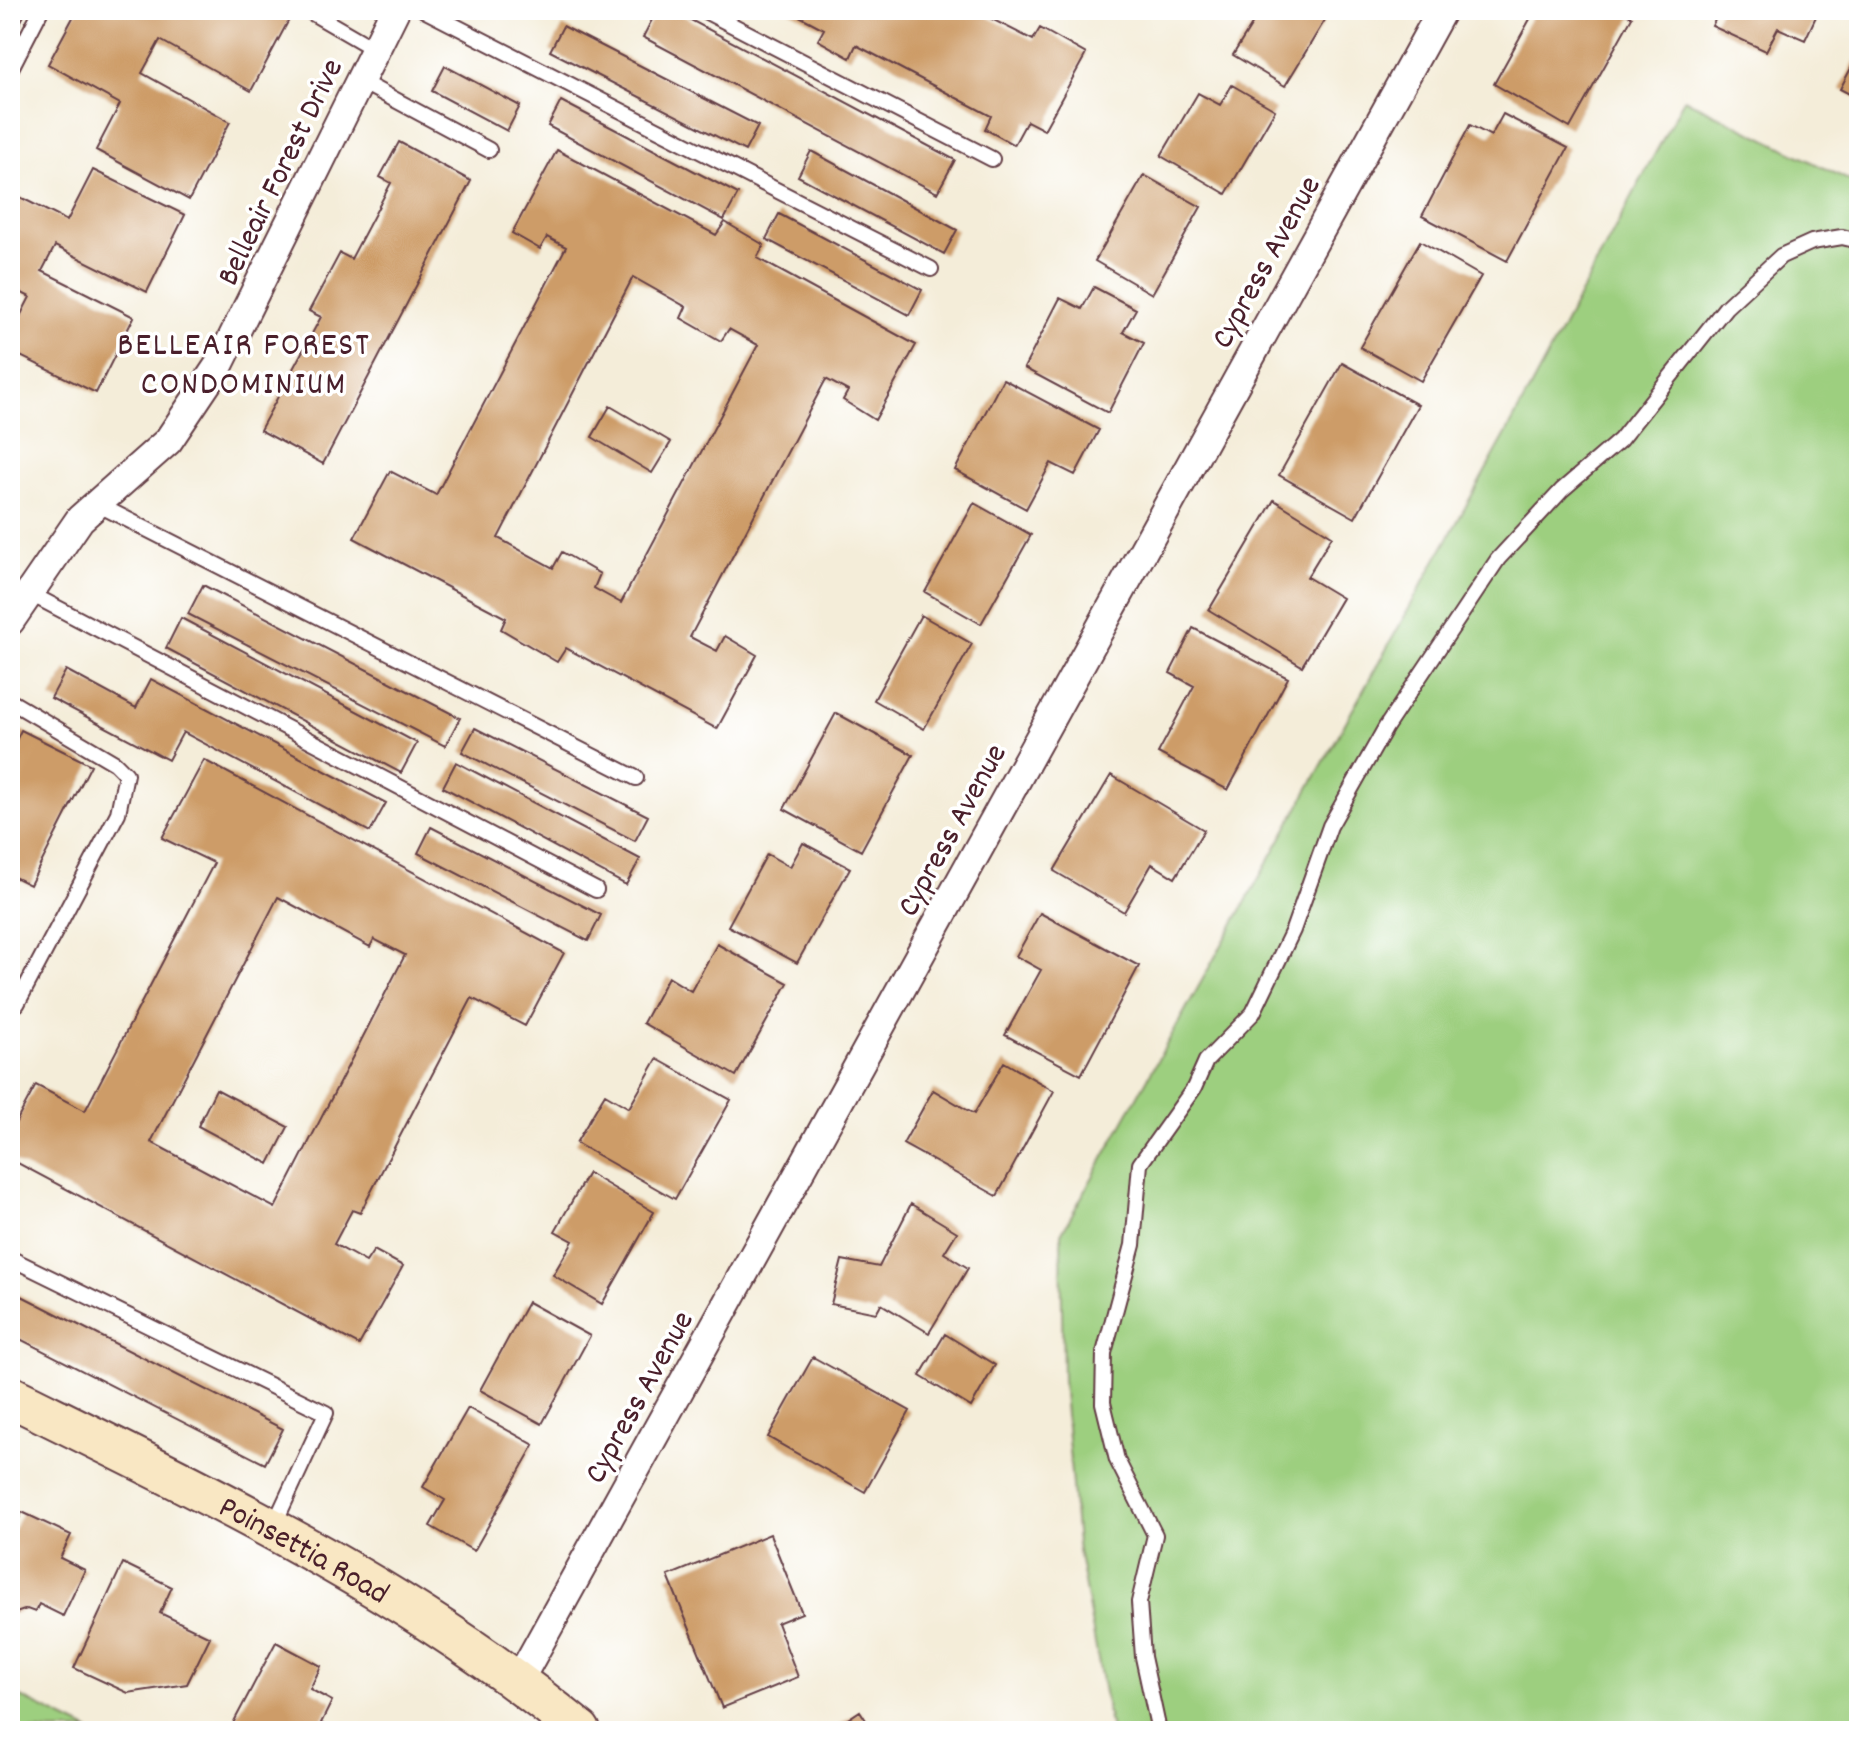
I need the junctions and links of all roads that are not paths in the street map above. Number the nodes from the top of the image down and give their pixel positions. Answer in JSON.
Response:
{"nodes":[{"id":1,"x":41,"y":10,"type":"edge"},
{"id":2,"x":307,"y":10,"type":"edge"},
{"id":3,"x":395,"y":10,"type":"edge"},
{"id":4,"x":424,"y":10,"type":"edge"},
{"id":5,"x":703,"y":10,"type":"edge"},
{"id":6,"x":1442,"y":10,"type":"edge"},
{"id":7,"x":376,"y":50,"type":"junction"},
{"id":8,"x":10,"y":70,"type":"edge"},
{"id":9,"x":360,"y":81,"type":"junction"},
{"id":10,"x":489,"y":150,"type":"dead end"},
{"id":11,"x":992,"y":159,"type":"dead end"},
{"id":12,"x":1859,"y":241,"type":"edge"},
{"id":13,"x":931,"y":269,"type":"dead end"},
{"id":14,"x":97,"y":504,"type":"junction"},
{"id":15,"x":29,"y":593,"type":"junction"},
{"id":16,"x":10,"y":621,"type":"edge"},
{"id":17,"x":10,"y":701,"type":"edge"},
{"id":18,"x":636,"y":778,"type":"dead end"},
{"id":19,"x":596,"y":890,"type":"dead end"},
{"id":20,"x":17,"y":1004,"type":"dead end"},
{"id":21,"x":10,"y":1258,"type":"edge"},
{"id":22,"x":10,"y":1396,"type":"edge"},
{"id":23,"x":272,"y":1527,"type":"junction"},
{"id":24,"x":519,"y":1680,"type":"junction"},
{"id":25,"x":580,"y":1731,"type":"edge"},
{"id":26,"x":1159,"y":1731,"type":"edge"}],
"edges":[{"from":1,"to":8,"type":"lane"},
{"from":2,"to":7,"type":"lane"},
{"from":3,"to":7,"type":"street","name":"Belleair Forest Drive"},
{"from":4,"to":13,"type":"lane"},
{"from":5,"to":11,"type":"lane"},
{"from":6,"to":24,"type":"street","name":"Cypress Avenue"},
{"from":7,"to":9,"type":"street","name":"Belleair Forest Drive"},
{"from":9,"to":10,"type":"lane"},
{"from":9,"to":14,"type":"street","name":"Belleair Forest Drive"},
{"from":12,"to":26,"type":"lane"},
{"from":14,"to":15,"type":"street","name":"Belleair Forest Drive"},
{"from":14,"to":18,"type":"lane"},
{"from":15,"to":16,"type":"street","name":"Belleair Forest Drive"},
{"from":15,"to":19,"type":"lane"},
{"from":17,"to":20,"type":"lane"},
{"from":21,"to":23,"type":"lane"},
{"from":22,"to":23,"type":"street","name":"Poinsettia Road"},
{"from":23,"to":24,"type":"street","name":"Poinsettia Road"},
{"from":24,"to":25,"type":"street","name":"Poinsettia Road"}]}
